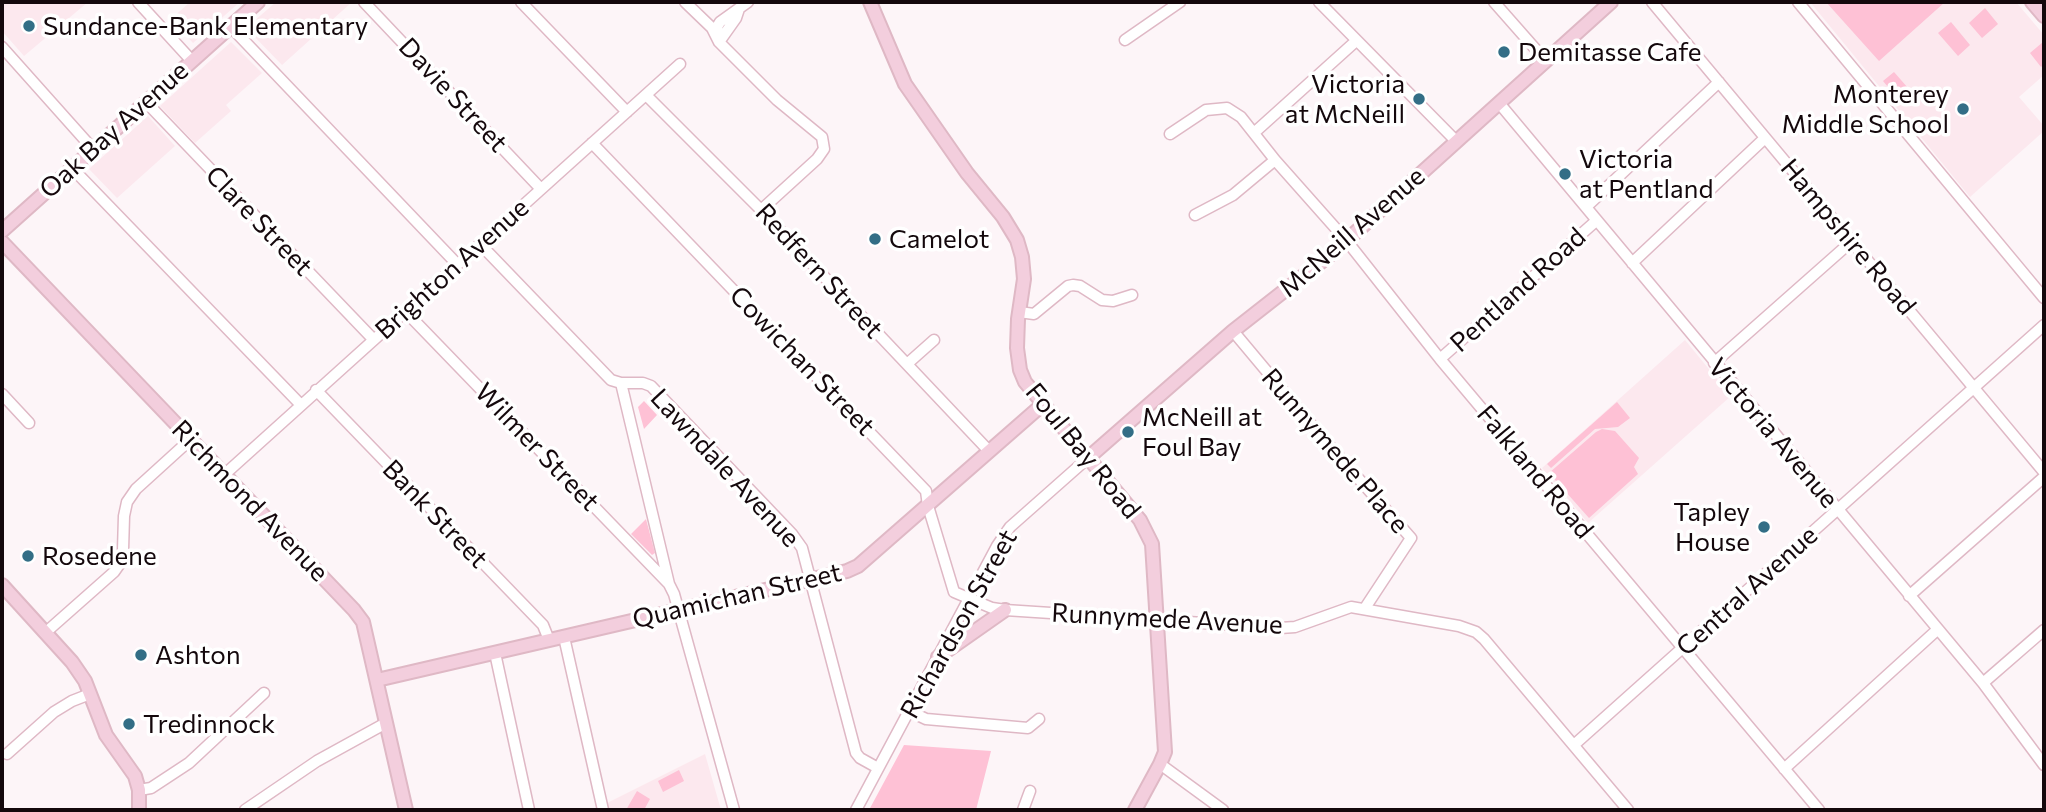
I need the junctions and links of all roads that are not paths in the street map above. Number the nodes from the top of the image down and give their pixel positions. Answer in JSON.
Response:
{"nodes":[{"id":1,"x":138,"y":2,"type":"edge"},
{"id":2,"x":258,"y":2,"type":"edge"},
{"id":3,"x":364,"y":2,"type":"edge"},
{"id":4,"x":521,"y":2,"type":"edge"},
{"id":5,"x":685,"y":2,"type":"edge"},
{"id":6,"x":748,"y":2,"type":"edge"},
{"id":7,"x":870,"y":2,"type":"edge"},
{"id":8,"x":1180,"y":2,"type":"edge"},
{"id":9,"x":1319,"y":2,"type":"edge"},
{"id":10,"x":1494,"y":2,"type":"edge"},
{"id":11,"x":1611,"y":2,"type":"edge"},
{"id":12,"x":1652,"y":2,"type":"edge"},
{"id":13,"x":1798,"y":2,"type":"edge"},
{"id":14,"x":2032,"y":2,"type":"edge"},
{"id":15,"x":2044,"y":16,"type":"edge"},
{"id":16,"x":230,"y":26,"type":"junction"},
{"id":17,"x":1125,"y":40,"type":"dead end"},
{"id":18,"x":1356,"y":41,"type":"junction"},
{"id":19,"x":719,"y":42,"type":"junction"},
{"id":20,"x":2,"y":47,"type":"edge"},
{"id":21,"x":192,"y":61,"type":"junction"},
{"id":22,"x":1546,"y":61,"type":"junction"},
{"id":23,"x":680,"y":64,"type":"dead end"},
{"id":24,"x":1719,"y":82,"type":"junction"},
{"id":25,"x":646,"y":95,"type":"junction"},
{"id":26,"x":146,"y":102,"type":"junction"},
{"id":27,"x":1499,"y":103,"type":"junction"},
{"id":28,"x":627,"y":112,"type":"junction"},
{"id":29,"x":1255,"y":132,"type":"junction"},
{"id":30,"x":1170,"y":134,"type":"dead end"},
{"id":31,"x":1765,"y":138,"type":"junction"},
{"id":32,"x":1456,"y":141,"type":"junction"},
{"id":33,"x":592,"y":143,"type":"junction"},
{"id":34,"x":93,"y":149,"type":"junction"},
{"id":35,"x":1275,"y":160,"type":"junction"},
{"id":36,"x":72,"y":168,"type":"junction"},
{"id":37,"x":541,"y":189,"type":"junction"},
{"id":38,"x":1586,"y":207,"type":"junction"},
{"id":39,"x":761,"y":210,"type":"junction"},
{"id":40,"x":1195,"y":215,"type":"dead end"},
{"id":41,"x":1596,"y":221,"type":"junction"},
{"id":42,"x":2,"y":231,"type":"edge"},
{"id":43,"x":1346,"y":240,"type":"junction"},
{"id":44,"x":1852,"y":241,"type":"junction"},
{"id":45,"x":2,"y":243,"type":"edge"},
{"id":46,"x":480,"y":244,"type":"junction"},
{"id":47,"x":1632,"y":262,"type":"junction"},
{"id":48,"x":457,"y":264,"type":"junction"},
{"id":49,"x":1132,"y":295,"type":"dead end"},
{"id":50,"x":2044,"y":298,"type":"edge"},
{"id":51,"x":405,"y":311,"type":"junction"},
{"id":52,"x":1019,"y":312,"type":"junction"},
{"id":53,"x":2044,"y":325,"type":"edge"},
{"id":54,"x":1233,"y":331,"type":"junction"},
{"id":55,"x":373,"y":339,"type":"junction"},
{"id":56,"x":934,"y":340,"type":"dead end"},
{"id":57,"x":1440,"y":359,"type":"junction"},
{"id":58,"x":1714,"y":363,"type":"junction"},
{"id":59,"x":907,"y":364,"type":"junction"},
{"id":60,"x":621,"y":383,"type":"junction"},
{"id":61,"x":1975,"y":388,"type":"junction"},
{"id":62,"x":316,"y":390,"type":"junction"},
{"id":63,"x":2,"y":394,"type":"edge"},
{"id":64,"x":301,"y":405,"type":"junction"},
{"id":65,"x":1042,"y":405,"type":"junction"},
{"id":66,"x":29,"y":423,"type":"dead end"},
{"id":67,"x":191,"y":439,"type":"junction"},
{"id":68,"x":989,"y":451,"type":"junction"},
{"id":69,"x":1088,"y":458,"type":"junction"},
{"id":70,"x":225,"y":474,"type":"junction"},
{"id":71,"x":2044,"y":475,"type":"edge"},
{"id":72,"x":928,"y":506,"type":"junction"},
{"id":73,"x":1837,"y":510,"type":"junction"},
{"id":74,"x":811,"y":579,"type":"junction"},
{"id":75,"x":669,"y":584,"type":"junction"},
{"id":76,"x":3,"y":591,"type":"edge"},
{"id":77,"x":1909,"y":596,"type":"junction"},
{"id":78,"x":970,"y":598,"type":"junction"},
{"id":79,"x":1365,"y":608,"type":"junction"},
{"id":80,"x":678,"y":609,"type":"junction"},
{"id":81,"x":1005,"y":610,"type":"junction"},
{"id":82,"x":1158,"y":618,"type":"junction"},
{"id":83,"x":1937,"y":629,"type":"junction"},
{"id":84,"x":2044,"y":630,"type":"edge"},
{"id":85,"x":45,"y":633,"type":"junction"},
{"id":86,"x":564,"y":637,"type":"junction"},
{"id":87,"x":549,"y":640,"type":"junction"},
{"id":88,"x":1682,"y":648,"type":"junction"},
{"id":89,"x":495,"y":653,"type":"junction"},
{"id":90,"x":938,"y":657,"type":"junction"},
{"id":91,"x":377,"y":680,"type":"junction"},
{"id":92,"x":1983,"y":683,"type":"junction"},
{"id":93,"x":90,"y":694,"type":"junction"},
{"id":94,"x":264,"y":694,"type":"dead end"},
{"id":95,"x":909,"y":711,"type":"junction"},
{"id":96,"x":1039,"y":719,"type":"dead end"},
{"id":97,"x":386,"y":723,"type":"junction"},
{"id":98,"x":1575,"y":744,"type":"junction"},
{"id":99,"x":7,"y":754,"type":"dead end"},
{"id":100,"x":1160,"y":764,"type":"junction"},
{"id":101,"x":2044,"y":765,"type":"edge"},
{"id":102,"x":878,"y":768,"type":"junction"},
{"id":103,"x":1784,"y":769,"type":"junction"},
{"id":104,"x":139,"y":790,"type":"junction"},
{"id":105,"x":1030,"y":791,"type":"dead end"},
{"id":106,"x":139,"y":810,"type":"edge"},
{"id":107,"x":245,"y":810,"type":"edge"},
{"id":108,"x":407,"y":810,"type":"edge"},
{"id":109,"x":529,"y":810,"type":"edge"},
{"id":110,"x":603,"y":810,"type":"edge"},
{"id":111,"x":609,"y":810,"type":"edge"},
{"id":112,"x":734,"y":810,"type":"edge"},
{"id":113,"x":856,"y":810,"type":"edge"},
{"id":114,"x":1023,"y":810,"type":"edge"},
{"id":115,"x":1135,"y":810,"type":"edge"},
{"id":116,"x":1223,"y":810,"type":"edge"},
{"id":117,"x":1629,"y":810,"type":"edge"},
{"id":118,"x":1819,"y":810,"type":"edge"}],
"edges":[{"from":1,"to":21,"type":"street"},
{"from":2,"to":16,"type":"street","name":"Oak Bay Avenue"},
{"from":3,"to":37,"type":"street","name":"Davie Street"},
{"from":4,"to":28,"type":"street"},
{"from":5,"to":19,"type":"street"},
{"from":6,"to":19,"type":"street"},
{"from":7,"to":52,"type":"street","name":"Foul Bay Road"},
{"from":8,"to":17,"type":"street"},
{"from":9,"to":18,"type":"street"},
{"from":10,"to":22,"type":"street"},
{"from":11,"to":22,"type":"street","name":"McNeill Avenue"},
{"from":12,"to":24,"type":"street","name":"Hampshire Road"},
{"from":13,"to":50,"type":"street"},
{"from":14,"to":15,"type":"street"},
{"from":16,"to":21,"type":"street","name":"Oak Bay Avenue"},
{"from":16,"to":48,"type":"street"},
{"from":18,"to":29,"type":"street"},
{"from":18,"to":32,"type":"street"},
{"from":19,"to":39,"type":"street"},
{"from":20,"to":34,"type":"street"},
{"from":21,"to":26,"type":"street","name":"Oak Bay Avenue"},
{"from":22,"to":27,"type":"street","name":"McNeill Avenue"},
{"from":23,"to":25,"type":"street","name":"Brighton Avenue"},
{"from":24,"to":31,"type":"street","name":"Hampshire Road"},
{"from":24,"to":38,"type":"street","name":"Pentland Road"},
{"from":25,"to":28,"type":"street","name":"Brighton Avenue"},
{"from":25,"to":39,"type":"street","name":"Redfern Street"},
{"from":26,"to":34,"type":"street","name":"Oak Bay Avenue"},
{"from":26,"to":55,"type":"street","name":"Clare Street"},
{"from":27,"to":32,"type":"street","name":"McNeill Avenue"},
{"from":27,"to":38,"type":"street","name":"Victoria Avenue"},
{"from":28,"to":33,"type":"street","name":"Brighton Avenue"},
{"from":29,"to":30,"type":"street","name":"Falkland Road"},
{"from":29,"to":35,"type":"street","name":"Falkland Road"},
{"from":31,"to":44,"type":"street","name":"Hampshire Road"},
{"from":31,"to":47,"type":"street"},
{"from":32,"to":43,"type":"street","name":"McNeill Avenue"},
{"from":33,"to":37,"type":"street","name":"Brighton Avenue"},
{"from":33,"to":72,"type":"street","name":"Cowichan Street"},
{"from":34,"to":36,"type":"street","name":"Oak Bay Avenue"},
{"from":35,"to":40,"type":"street"},
{"from":35,"to":43,"type":"street","name":"Falkland Road"},
{"from":36,"to":42,"type":"street","name":"Oak Bay Avenue"},
{"from":36,"to":64,"type":"street"},
{"from":37,"to":46,"type":"street","name":"Brighton Avenue"},
{"from":38,"to":41,"type":"street","name":"Victoria Avenue"},
{"from":39,"to":59,"type":"street","name":"Redfern Street"},
{"from":41,"to":47,"type":"street","name":"Victoria Avenue"},
{"from":41,"to":57,"type":"street","name":"Pentland Road"},
{"from":43,"to":54,"type":"street","name":"McNeill Avenue"},
{"from":43,"to":57,"type":"street","name":"Falkland Road"},
{"from":44,"to":58,"type":"street"},
{"from":44,"to":61,"type":"street","name":"Hampshire Road"},
{"from":45,"to":67,"type":"street","name":"Richmond Avenue"},
{"from":46,"to":48,"type":"street","name":"Brighton Avenue"},
{"from":46,"to":60,"type":"street"},
{"from":47,"to":58,"type":"street","name":"Victoria Avenue"},
{"from":48,"to":51,"type":"street","name":"Brighton Avenue"},
{"from":49,"to":52,"type":"street"},
{"from":51,"to":55,"type":"street","name":"Brighton Avenue"},
{"from":51,"to":75,"type":"street","name":"Wilmer Street"},
{"from":52,"to":65,"type":"street","name":"Foul Bay Road"},
{"from":53,"to":61,"type":"street","name":"Central Avenue"},
{"from":54,"to":69,"type":"street","name":"McNeill Avenue"},
{"from":54,"to":79,"type":"street","name":"Runnymede Place"},
{"from":55,"to":62,"type":"street","name":"Brighton Avenue"},
{"from":56,"to":59,"type":"street"},
{"from":57,"to":88,"type":"street","name":"Falkland Road"},
{"from":58,"to":73,"type":"street","name":"Victoria Avenue"},
{"from":59,"to":68,"type":"street","name":"Redfern Street"},
{"from":60,"to":74,"type":"street","name":"Lawndale Avenue"},
{"from":60,"to":75,"type":"street"},
{"from":61,"to":71,"type":"street","name":"Hampshire Road"},
{"from":61,"to":73,"type":"street","name":"Central Avenue"},
{"from":62,"to":64,"type":"street","name":"Brighton Avenue"},
{"from":62,"to":87,"type":"street","name":"Bank Street"},
{"from":63,"to":66,"type":"street"},
{"from":64,"to":70,"type":"street","name":"Brighton Avenue"},
{"from":65,"to":68,"type":"street","name":"Quamichan Street"},
{"from":65,"to":69,"type":"street","name":"Foul Bay Road"},
{"from":67,"to":70,"type":"street","name":"Richmond Avenue"},
{"from":67,"to":85,"type":"street"},
{"from":68,"to":72,"type":"street","name":"Quamichan Street"},
{"from":69,"to":78,"type":"street","name":"Richardson Street"},
{"from":69,"to":82,"type":"street","name":"Foul Bay Road"},
{"from":70,"to":91,"type":"street","name":"Richmond Avenue"},
{"from":71,"to":77,"type":"street"},
{"from":72,"to":74,"type":"street","name":"Quamichan Street"},
{"from":72,"to":78,"type":"street","name":"Cowichan Street"},
{"from":73,"to":77,"type":"street","name":"Victoria Avenue"},
{"from":73,"to":88,"type":"street","name":"Central Avenue"},
{"from":74,"to":80,"type":"street","name":"Quamichan Street"},
{"from":74,"to":102,"type":"street","name":"Lawndale Avenue"},
{"from":75,"to":80,"type":"street"},
{"from":76,"to":85,"type":"street"},
{"from":77,"to":83,"type":"street","name":"Victoria Avenue"},
{"from":78,"to":81,"type":"street","name":"Runnymede Avenue"},
{"from":78,"to":90,"type":"street","name":"Richardson Street"},
{"from":79,"to":82,"type":"street","name":"Runnymede Avenue"},
{"from":79,"to":98,"type":"street","name":"Runnymede Avenue"},
{"from":80,"to":86,"type":"street","name":"Quamichan Street"},
{"from":80,"to":112,"type":"street"},
{"from":81,"to":82,"type":"street","name":"Runnymede Avenue"},
{"from":81,"to":90,"type":"street"},
{"from":82,"to":100,"type":"street","name":"Foul Bay Road"},
{"from":83,"to":92,"type":"street","name":"Victoria Avenue"},
{"from":83,"to":103,"type":"street"},
{"from":84,"to":92,"type":"street"},
{"from":85,"to":93,"type":"street"},
{"from":86,"to":87,"type":"street","name":"Quamichan Street"},
{"from":86,"to":110,"type":"street"},
{"from":87,"to":89,"type":"street","name":"Quamichan Street"},
{"from":88,"to":98,"type":"street","name":"Central Avenue"},
{"from":88,"to":103,"type":"street","name":"Falkland Road"},
{"from":89,"to":91,"type":"street","name":"Quamichan Street"},
{"from":89,"to":109,"type":"street"},
{"from":90,"to":95,"type":"street","name":"Richardson Street"},
{"from":91,"to":97,"type":"street","name":"Richmond Avenue"},
{"from":92,"to":101,"type":"street","name":"Victoria Avenue"},
{"from":93,"to":99,"type":"street"},
{"from":93,"to":104,"type":"street"},
{"from":94,"to":104,"type":"street"},
{"from":95,"to":96,"type":"street"},
{"from":95,"to":102,"type":"street","name":"Richardson Street"},
{"from":97,"to":107,"type":"street"},
{"from":97,"to":108,"type":"street","name":"Richmond Avenue"},
{"from":98,"to":117,"type":"street"},
{"from":100,"to":115,"type":"street","name":"Foul Bay Road"},
{"from":100,"to":116,"type":"street"},
{"from":102,"to":113,"type":"street","name":"Richardson Street"},
{"from":103,"to":118,"type":"street","name":"Falkland Road"},
{"from":104,"to":106,"type":"street"},
{"from":105,"to":114,"type":"street"},
{"from":110,"to":111,"type":"street"}]}
